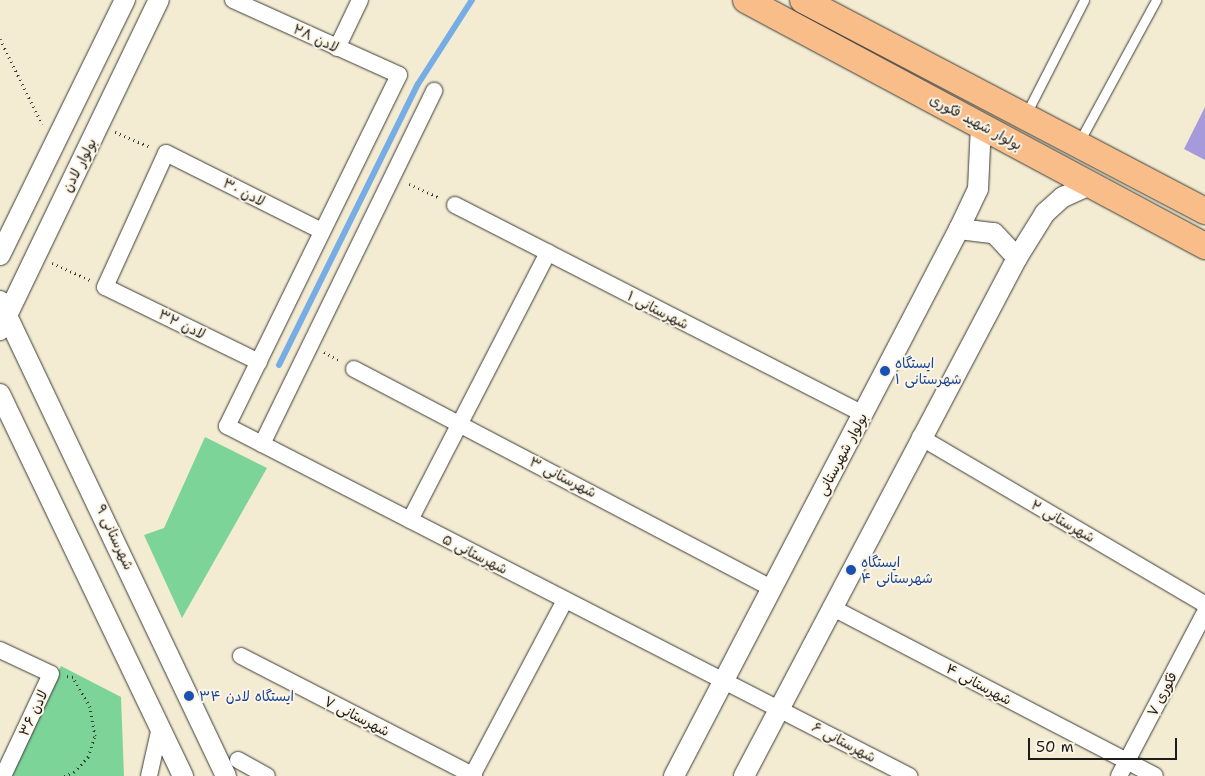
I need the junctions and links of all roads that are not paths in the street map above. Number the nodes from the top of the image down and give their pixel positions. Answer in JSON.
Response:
{"nodes":[{"id":1,"x":125,"y":0,"type":"edge"},
{"id":2,"x":159,"y":0,"type":"edge"},
{"id":3,"x":233,"y":0,"type":"edge"},
{"id":4,"x":360,"y":0,"type":"edge"},
{"id":5,"x":746,"y":0,"type":"edge"},
{"id":6,"x":802,"y":0,"type":"edge"},
{"id":7,"x":1084,"y":0,"type":"edge"},
{"id":8,"x":1156,"y":0,"type":"edge"},
{"id":9,"x":337,"y":48,"type":"junction"},
{"id":10,"x":434,"y":91,"type":"dead end"},
{"id":11,"x":1024,"y":117,"type":"junction"},
{"id":12,"x":981,"y":124,"type":"junction"},
{"id":13,"x":1078,"y":145,"type":"junction"},
{"id":14,"x":1092,"y":184,"type":"junction"},
{"id":15,"x":455,"y":204,"type":"road end"},
{"id":16,"x":1205,"y":211,"type":"edge"},
{"id":17,"x":960,"y":229,"type":"junction"},
{"id":18,"x":322,"y":231,"type":"junction"},
{"id":19,"x":1205,"y":246,"type":"edge"},
{"id":20,"x":548,"y":253,"type":"junction"},
{"id":21,"x":0,"y":255,"type":"edge"},
{"id":22,"x":1017,"y":258,"type":"junction"},
{"id":23,"x":105,"y":287,"type":"joint"},
{"id":24,"x":4,"y":306,"type":"edge"},
{"id":25,"x":0,"y":330,"type":"edge"},
{"id":26,"x":259,"y":362,"type":"junction"},
{"id":27,"x":354,"y":369,"type":"road end"},
{"id":28,"x":0,"y":394,"type":"edge"},
{"id":29,"x":863,"y":414,"type":"junction"},
{"id":30,"x":461,"y":425,"type":"junction"},
{"id":31,"x":920,"y":437,"type":"junction"},
{"id":32,"x":262,"y":444,"type":"junction"},
{"id":33,"x":410,"y":520,"type":"junction"},
{"id":34,"x":771,"y":588,"type":"junction"},
{"id":35,"x":565,"y":600,"type":"junction"},
{"id":36,"x":1205,"y":604,"type":"edge"},
{"id":37,"x":831,"y":608,"type":"junction"},
{"id":38,"x":1205,"y":612,"type":"edge"},
{"id":39,"x":0,"y":650,"type":"edge"},
{"id":40,"x":241,"y":656,"type":"dead end"},
{"id":41,"x":723,"y":681,"type":"junction"},
{"id":42,"x":779,"y":708,"type":"junction"},
{"id":43,"x":160,"y":727,"type":"junction"},
{"id":44,"x":1127,"y":762,"type":"junction"},
{"id":45,"x":232,"y":768,"type":"edge"},
{"id":46,"x":3,"y":776,"type":"edge"},
{"id":47,"x":149,"y":776,"type":"edge"},
{"id":48,"x":183,"y":776,"type":"edge"},
{"id":49,"x":267,"y":776,"type":"edge"},
{"id":50,"x":473,"y":776,"type":"edge"},
{"id":51,"x":674,"y":776,"type":"edge"},
{"id":52,"x":744,"y":776,"type":"edge"},
{"id":53,"x":909,"y":776,"type":"edge"},
{"id":54,"x":1118,"y":776,"type":"edge"},
{"id":55,"x":1155,"y":776,"type":"edge"}],
"edges":[{"from":1,"to":21,"type":"street"},
{"from":2,"to":24,"type":"street","name":"بولوار لادن"},
{"from":3,"to":9,"type":"street","name":"لادن ۲۸"},
{"from":4,"to":9,"type":"street"},
{"from":5,"to":12,"type":"main road","name":"بولوار شهید فکوری"},
{"from":6,"to":11,"type":"main road","name":"بولوار شهید فکوری"},
{"from":7,"to":11,"type":"lane"},
{"from":8,"to":13,"type":"lane"},
{"from":9,"to":18,"type":"street","name":"لادن ۲۸"},
{"from":10,"to":32,"type":"street"},
{"from":11,"to":13,"type":"main road","name":"بولوار شهید فکوری"},
{"from":12,"to":14,"type":"main road","name":"بولوار شهید فکوری"},
{"from":12,"to":17,"type":"street","name":"بولوار شهرستانی"},
{"from":13,"to":16,"type":"main road","name":"بولوار شهید فکوری"},
{"from":14,"to":19,"type":"main road","name":"بولوار شهید فکوری"},
{"from":14,"to":22,"type":"street"},
{"from":15,"to":20,"type":"street","name":"شهرستانی ۱"},
{"from":17,"to":22,"type":"street"},
{"from":17,"to":29,"type":"street","name":"بولوار شهرستانی"},
{"from":18,"to":23,"type":"street","name":"لادن ۳۰"},
{"from":18,"to":26,"type":"street"},
{"from":20,"to":29,"type":"street","name":"شهرستانی ۱"},
{"from":20,"to":30,"type":"street"},
{"from":22,"to":31,"type":"street"},
{"from":23,"to":26,"type":"street","name":"لادن ۳۲"},
{"from":24,"to":25,"type":"street","name":"بولوار لادن"},
{"from":24,"to":45,"type":"street","name":"شهرستانی ۹"},
{"from":26,"to":32,"type":"street","name":"شهرستانی ۵"},
{"from":27,"to":30,"type":"street","name":"شهرستانی ۳"},
{"from":28,"to":43,"type":"street"},
{"from":29,"to":34,"type":"street","name":"بولوار شهرستانی"},
{"from":30,"to":33,"type":"street"},
{"from":30,"to":34,"type":"street","name":"شهرستانی ۳"},
{"from":31,"to":36,"type":"street","name":"شهرستانی ۲"},
{"from":31,"to":37,"type":"street"},
{"from":32,"to":33,"type":"street","name":"شهرستانی ۵"},
{"from":33,"to":35,"type":"street","name":"شهرستانی ۵"},
{"from":34,"to":41,"type":"street","name":"بولوار شهرستانی"},
{"from":35,"to":41,"type":"street","name":"شهرستانی ۵"},
{"from":35,"to":50,"type":"street"},
{"from":37,"to":42,"type":"street"},
{"from":37,"to":44,"type":"street","name":"شهرستانی ۴"},
{"from":38,"to":44,"type":"street","name":"فکوری ۷"},
{"from":39,"to":46,"type":"street","name":"لادن ۳۶"},
{"from":40,"to":50,"type":"street","name":"شهرستانی ۷"},
{"from":41,"to":42,"type":"street","name":"شهرستانی ۶"},
{"from":41,"to":51,"type":"street","name":"بولوار شهرستانی"},
{"from":42,"to":52,"type":"street"},
{"from":42,"to":53,"type":"street","name":"شهرستانی ۶"},
{"from":43,"to":47,"type":"street"},
{"from":43,"to":48,"type":"street"},
{"from":44,"to":54,"type":"street","name":"فکوری ۷"},
{"from":44,"to":55,"type":"street","name":"شهرستانی ۴"},
{"from":45,"to":49,"type":"street"}]}
